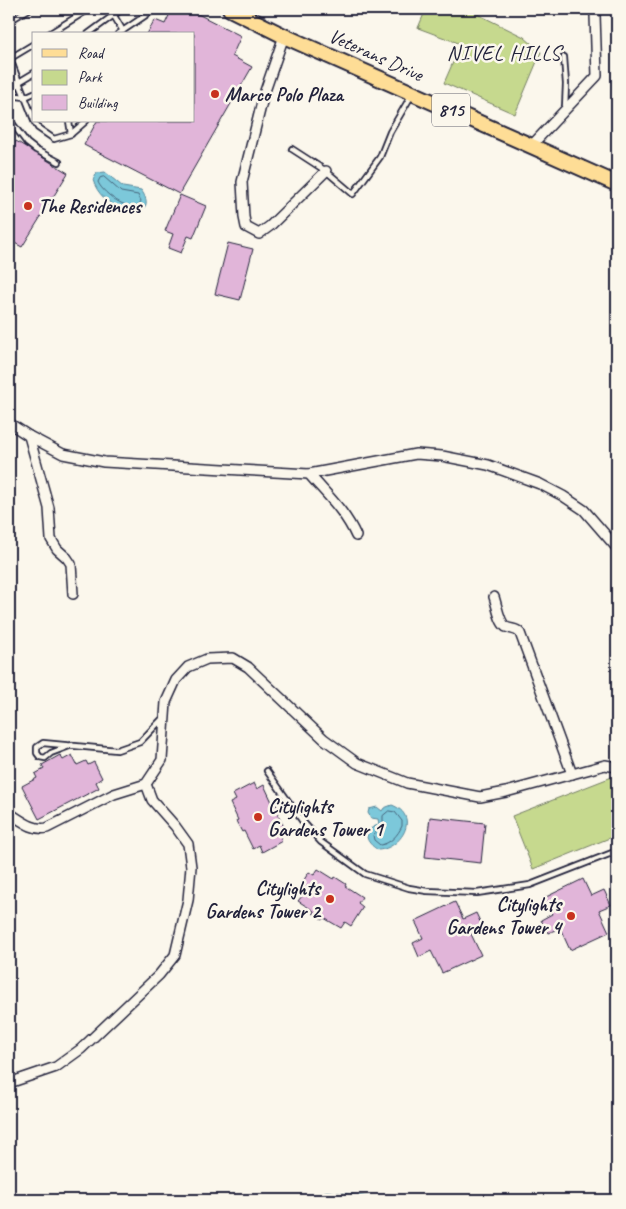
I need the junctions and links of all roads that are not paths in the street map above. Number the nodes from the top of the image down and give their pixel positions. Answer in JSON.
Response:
{"nodes":[{"id":1,"x":29,"y":9,"type":"edge"},
{"id":2,"x":89,"y":9,"type":"edge"},
{"id":3,"x":110,"y":9,"type":"edge"},
{"id":4,"x":122,"y":9,"type":"edge"},
{"id":5,"x":155,"y":9,"type":"edge"},
{"id":6,"x":230,"y":9,"type":"edge"},
{"id":7,"x":597,"y":9,"type":"edge"},
{"id":8,"x":81,"y":11,"type":"edge"},
{"id":9,"x":114,"y":15,"type":"junction"},
{"id":10,"x":9,"y":21,"type":"edge"},
{"id":11,"x":53,"y":32,"type":"edge"},
{"id":12,"x":91,"y":32,"type":"edge"},
{"id":13,"x":123,"y":32,"type":"edge"},
{"id":14,"x":284,"y":36,"type":"junction"},
{"id":15,"x":32,"y":45,"type":"edge"},
{"id":16,"x":564,"y":58,"type":"dead end"},
{"id":17,"x":9,"y":59,"type":"edge"},
{"id":18,"x":32,"y":74,"type":"edge"},
{"id":19,"x":19,"y":82,"type":"junction"},
{"id":20,"x":413,"y":93,"type":"junction"},
{"id":21,"x":32,"y":94,"type":"edge"},
{"id":22,"x":9,"y":95,"type":"edge"},
{"id":23,"x":25,"y":97,"type":"junction"},
{"id":24,"x":565,"y":108,"type":"junction"},
{"id":25,"x":32,"y":116,"type":"edge"},
{"id":26,"x":9,"y":120,"type":"edge"},
{"id":27,"x":35,"y":122,"type":"edge"},
{"id":28,"x":69,"y":122,"type":"edge"},
{"id":29,"x":85,"y":122,"type":"edge"},
{"id":30,"x":72,"y":134,"type":"junction"},
{"id":31,"x":531,"y":146,"type":"junction"},
{"id":32,"x":292,"y":149,"type":"dead end"},
{"id":33,"x":59,"y":162,"type":"dead end"},
{"id":34,"x":326,"y":171,"type":"junction"},
{"id":35,"x":617,"y":184,"type":"edge"},
{"id":36,"x":9,"y":423,"type":"edge"},
{"id":37,"x":29,"y":436,"type":"junction"},
{"id":38,"x":309,"y":474,"type":"junction"},
{"id":39,"x":356,"y":536,"type":"dead end"},
{"id":40,"x":617,"y":548,"type":"edge"},
{"id":41,"x":72,"y":594,"type":"dead end"},
{"id":42,"x":494,"y":597,"type":"dead end"},
{"id":43,"x":166,"y":716,"type":"junction"},
{"id":44,"x":47,"y":743,"type":"junction"},
{"id":45,"x":72,"y":745,"type":"junction"},
{"id":46,"x":51,"y":754,"type":"junction"},
{"id":47,"x":617,"y":766,"type":"edge"},
{"id":48,"x":267,"y":771,"type":"dead end"},
{"id":49,"x":572,"y":774,"type":"junction"},
{"id":50,"x":146,"y":784,"type":"junction"},
{"id":51,"x":9,"y":813,"type":"edge"},
{"id":52,"x":617,"y":851,"type":"edge"},
{"id":53,"x":9,"y":1084,"type":"edge"}],
"edges":[{"from":1,"to":10,"type":"lane"},
{"from":2,"to":8,"type":"lane"},
{"from":3,"to":9,"type":"lane"},
{"from":4,"to":9,"type":"lane"},
{"from":5,"to":13,"type":"lane"},
{"from":6,"to":14,"type":"main road","name":"Veterans Drive","number":"815"},
{"from":7,"to":24,"type":"street"},
{"from":8,"to":11,"type":"lane"},
{"from":9,"to":12,"type":"lane"},
{"from":9,"to":13,"type":"lane"},
{"from":14,"to":20,"type":"main road","name":"Veterans Drive","number":"815"},
{"from":14,"to":34,"type":"street"},
{"from":15,"to":17,"type":"lane"},
{"from":16,"to":24,"type":"lane"},
{"from":17,"to":19,"type":"lane"},
{"from":18,"to":19,"type":"lane"},
{"from":19,"to":22,"type":"lane"},
{"from":19,"to":23,"type":"lane"},
{"from":20,"to":31,"type":"main road","name":"Veterans Drive","number":"815"},
{"from":20,"to":34,"type":"lane"},
{"from":21,"to":23,"type":"lane"},
{"from":22,"to":23,"type":"lane"},
{"from":23,"to":25,"type":"lane"},
{"from":24,"to":31,"type":"street"},
{"from":26,"to":33,"type":"lane"},
{"from":27,"to":30,"type":"lane"},
{"from":28,"to":30,"type":"lane"},
{"from":29,"to":30,"type":"lane"},
{"from":31,"to":35,"type":"main road","name":"Veterans Drive","number":"815"},
{"from":32,"to":34,"type":"lane"},
{"from":36,"to":37,"type":"street"},
{"from":37,"to":38,"type":"street"},
{"from":37,"to":41,"type":"street"},
{"from":38,"to":39,"type":"street"},
{"from":38,"to":40,"type":"street"},
{"from":42,"to":49,"type":"street"},
{"from":43,"to":45,"type":"lane"},
{"from":43,"to":49,"type":"street"},
{"from":43,"to":50,"type":"street"},
{"from":44,"to":45,"type":"lane"},
{"from":44,"to":46,"type":"lane"},
{"from":44,"to":46,"type":"lane"},
{"from":45,"to":46,"type":"lane"},
{"from":47,"to":49,"type":"street"},
{"from":48,"to":52,"type":"lane"},
{"from":50,"to":51,"type":"street"},
{"from":50,"to":53,"type":"street"}]}
